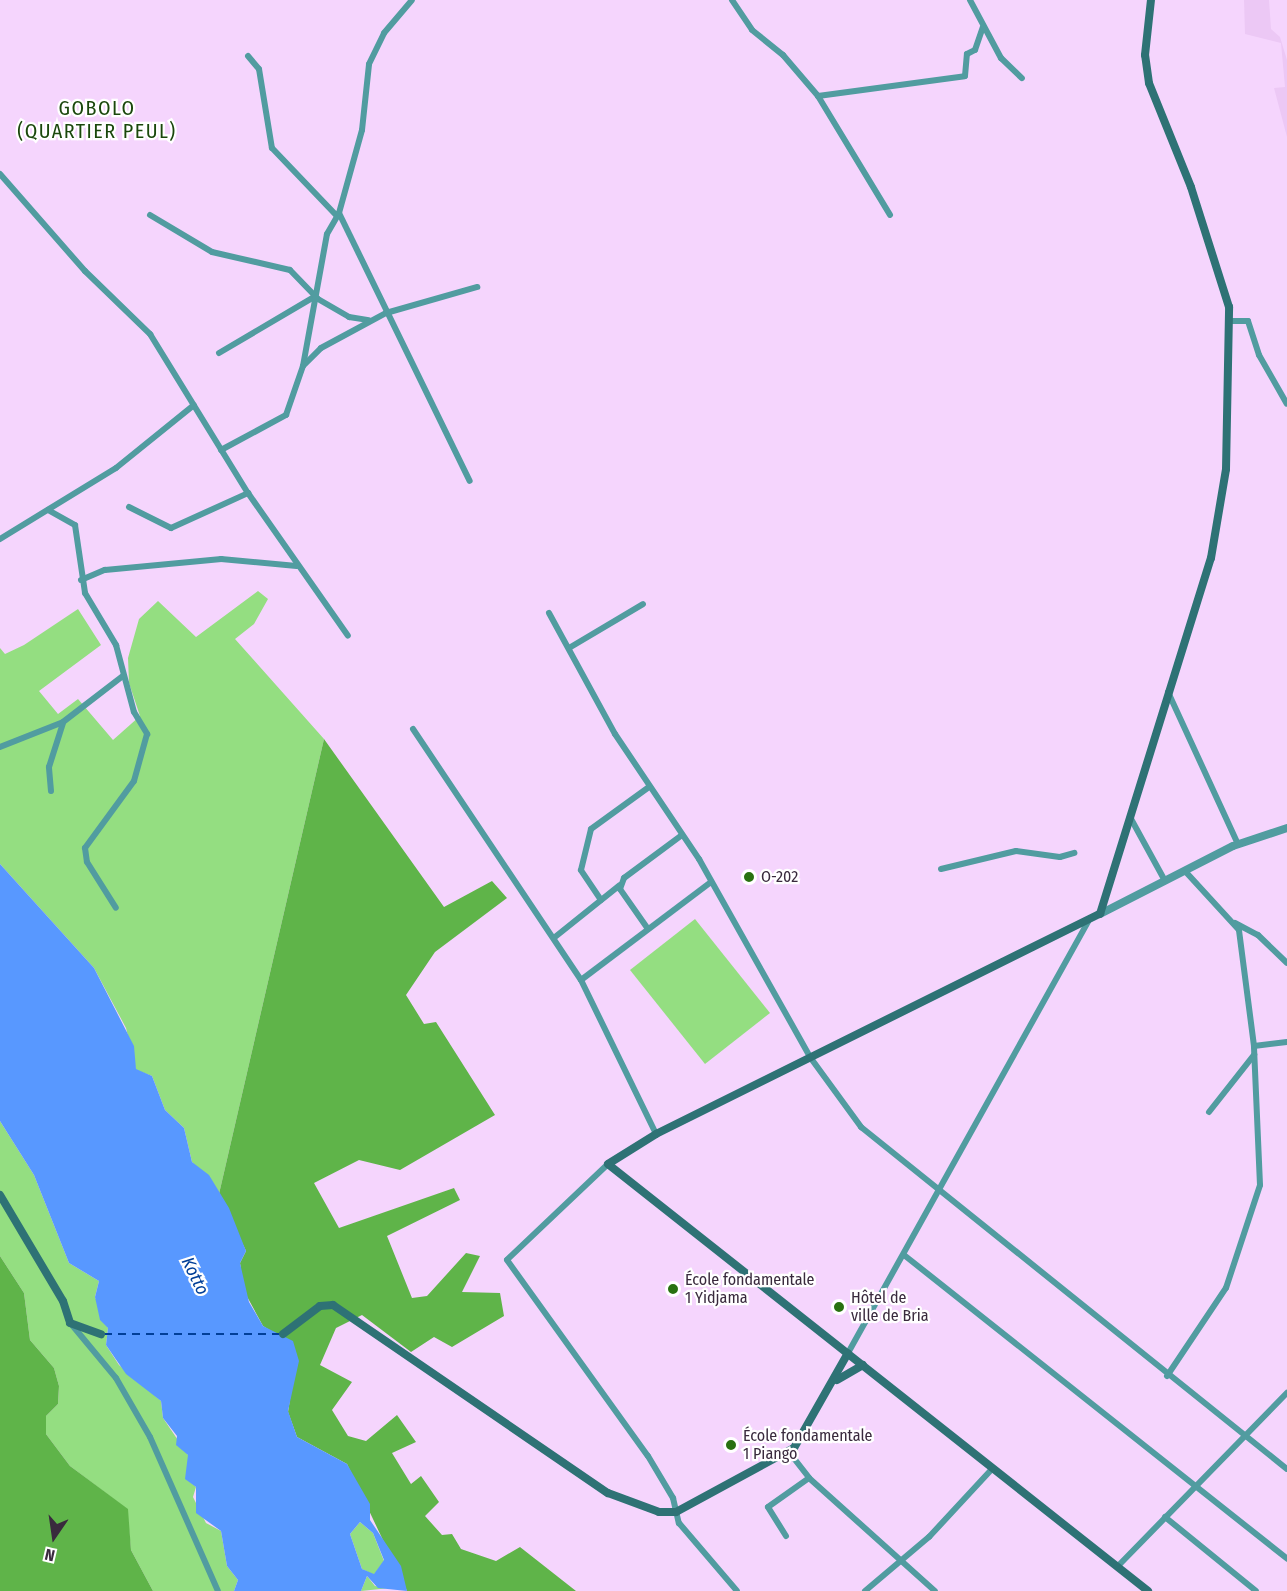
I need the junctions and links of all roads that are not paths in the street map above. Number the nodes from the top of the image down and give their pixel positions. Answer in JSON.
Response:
{"nodes":[{"id":1,"x":412,"y":0,"type":"edge"},
{"id":2,"x":732,"y":0,"type":"edge"},
{"id":3,"x":970,"y":0,"type":"edge"},
{"id":4,"x":1151,"y":0,"type":"edge"},
{"id":5,"x":982,"y":27,"type":"junction"},
{"id":6,"x":248,"y":56,"type":"dead end"},
{"id":7,"x":1022,"y":78,"type":"dead end"},
{"id":8,"x":818,"y":96,"type":"junction"},
{"id":9,"x":0,"y":174,"type":"edge"},
{"id":10,"x":338,"y":214,"type":"junction"},
{"id":11,"x":150,"y":215,"type":"dead end"},
{"id":12,"x":890,"y":215,"type":"dead end"},
{"id":13,"x":477,"y":287,"type":"dead end"},
{"id":14,"x":316,"y":298,"type":"junction"},
{"id":15,"x":386,"y":313,"type":"junction"},
{"id":16,"x":369,"y":320,"type":"junction"},
{"id":17,"x":1231,"y":321,"type":"junction"},
{"id":18,"x":219,"y":352,"type":"dead end"},
{"id":19,"x":303,"y":366,"type":"junction"},
{"id":20,"x":1287,"y":404,"type":"edge"},
{"id":21,"x":194,"y":405,"type":"junction"},
{"id":22,"x":221,"y":450,"type":"junction"},
{"id":23,"x":470,"y":481,"type":"dead end"},
{"id":24,"x":248,"y":493,"type":"junction"},
{"id":25,"x":129,"y":507,"type":"dead end"},
{"id":26,"x":48,"y":510,"type":"junction"},
{"id":27,"x":0,"y":539,"type":"edge"},
{"id":28,"x":297,"y":566,"type":"junction"},
{"id":29,"x":81,"y":580,"type":"junction"},
{"id":30,"x":643,"y":604,"type":"dead end"},
{"id":31,"x":549,"y":613,"type":"dead end"},
{"id":32,"x":348,"y":636,"type":"dead end"},
{"id":33,"x":569,"y":648,"type":"junction"},
{"id":34,"x":123,"y":676,"type":"junction"},
{"id":35,"x":1168,"y":692,"type":"junction"},
{"id":36,"x":63,"y":722,"type":"junction"},
{"id":37,"x":413,"y":729,"type":"dead end"},
{"id":38,"x":0,"y":747,"type":"edge"},
{"id":39,"x":649,"y":787,"type":"junction"},
{"id":40,"x":51,"y":791,"type":"dead end"},
{"id":41,"x":1130,"y":817,"type":"junction"},
{"id":42,"x":1287,"y":828,"type":"edge"},
{"id":43,"x":682,"y":835,"type":"junction"},
{"id":44,"x":1238,"y":844,"type":"junction"},
{"id":45,"x":1074,"y":853,"type":"dead end"},
{"id":46,"x":941,"y":869,"type":"dead end"},
{"id":47,"x":1185,"y":871,"type":"junction"},
{"id":48,"x":1165,"y":881,"type":"junction"},
{"id":49,"x":711,"y":882,"type":"junction"},
{"id":50,"x":622,"y":883,"type":"junction"},
{"id":51,"x":601,"y":900,"type":"junction"},
{"id":52,"x":116,"y":908,"type":"dead end"},
{"id":53,"x":1100,"y":914,"type":"junction"},
{"id":54,"x":1088,"y":921,"type":"junction"},
{"id":55,"x":1234,"y":923,"type":"junction"},
{"id":56,"x":648,"y":929,"type":"junction"},
{"id":57,"x":555,"y":937,"type":"junction"},
{"id":58,"x":1287,"y":963,"type":"edge"},
{"id":59,"x":581,"y":980,"type":"junction"},
{"id":60,"x":1287,"y":1042,"type":"edge"},
{"id":61,"x":1254,"y":1046,"type":"junction"},
{"id":62,"x":1254,"y":1055,"type":"junction"},
{"id":63,"x":810,"y":1057,"type":"junction"},
{"id":64,"x":1209,"y":1112,"type":"dead end"},
{"id":65,"x":656,"y":1134,"type":"junction"},
{"id":66,"x":608,"y":1164,"type":"junction"},
{"id":67,"x":0,"y":1195,"type":"edge"},
{"id":68,"x":939,"y":1195,"type":"junction"},
{"id":69,"x":904,"y":1256,"type":"junction"},
{"id":70,"x":72,"y":1325,"type":"junction"},
{"id":71,"x":101,"y":1334,"type":"dead end"},
{"id":72,"x":283,"y":1334,"type":"dead end"},
{"id":73,"x":848,"y":1353,"type":"junction"},
{"id":74,"x":863,"y":1365,"type":"junction"},
{"id":75,"x":1167,"y":1376,"type":"junction"},
{"id":76,"x":836,"y":1380,"type":"junction"},
{"id":77,"x":1287,"y":1393,"type":"edge"},
{"id":78,"x":1245,"y":1436,"type":"junction"},
{"id":79,"x":789,"y":1452,"type":"junction"},
{"id":80,"x":992,"y":1469,"type":"junction"},
{"id":81,"x":1287,"y":1469,"type":"edge"},
{"id":82,"x":808,"y":1478,"type":"junction"},
{"id":83,"x":1192,"y":1487,"type":"junction"},
{"id":84,"x":676,"y":1512,"type":"junction"},
{"id":85,"x":1165,"y":1517,"type":"junction"},
{"id":86,"x":786,"y":1536,"type":"dead end"},
{"id":87,"x":1287,"y":1559,"type":"edge"},
{"id":88,"x":896,"y":1560,"type":"junction"},
{"id":89,"x":1118,"y":1566,"type":"junction"},
{"id":90,"x":218,"y":1591,"type":"edge"},
{"id":91,"x":737,"y":1591,"type":"edge"},
{"id":92,"x":865,"y":1591,"type":"edge"},
{"id":93,"x":935,"y":1591,"type":"edge"},
{"id":94,"x":1148,"y":1591,"type":"edge"},
{"id":95,"x":1256,"y":1591,"type":"edge"}],
"edges":[{"from":1,"to":10,"type":"street"},
{"from":2,"to":8,"type":"street"},
{"from":3,"to":5,"type":"street"},
{"from":4,"to":17,"type":"main road"},
{"from":5,"to":7,"type":"street"},
{"from":5,"to":8,"type":"street"},
{"from":6,"to":10,"type":"street"},
{"from":8,"to":12,"type":"street"},
{"from":9,"to":21,"type":"street"},
{"from":10,"to":14,"type":"street"},
{"from":10,"to":15,"type":"street"},
{"from":11,"to":14,"type":"street"},
{"from":13,"to":15,"type":"street"},
{"from":14,"to":16,"type":"street"},
{"from":14,"to":18,"type":"street"},
{"from":14,"to":19,"type":"street"},
{"from":15,"to":16,"type":"street"},
{"from":15,"to":23,"type":"street"},
{"from":16,"to":19,"type":"street"},
{"from":17,"to":20,"type":"street"},
{"from":17,"to":35,"type":"main road"},
{"from":19,"to":22,"type":"street"},
{"from":21,"to":22,"type":"street"},
{"from":21,"to":26,"type":"street"},
{"from":22,"to":24,"type":"street"},
{"from":24,"to":25,"type":"street"},
{"from":24,"to":28,"type":"street"},
{"from":26,"to":27,"type":"street"},
{"from":26,"to":29,"type":"street"},
{"from":28,"to":29,"type":"street"},
{"from":28,"to":32,"type":"street"},
{"from":29,"to":34,"type":"street"},
{"from":30,"to":33,"type":"street"},
{"from":31,"to":33,"type":"street"},
{"from":33,"to":39,"type":"street"},
{"from":34,"to":36,"type":"street"},
{"from":34,"to":52,"type":"street"},
{"from":35,"to":41,"type":"main road"},
{"from":35,"to":44,"type":"street"},
{"from":36,"to":38,"type":"street"},
{"from":36,"to":40,"type":"street"},
{"from":37,"to":57,"type":"street"},
{"from":39,"to":43,"type":"street"},
{"from":39,"to":51,"type":"street"},
{"from":41,"to":48,"type":"street"},
{"from":41,"to":53,"type":"main road"},
{"from":42,"to":44,"type":"street"},
{"from":43,"to":49,"type":"street"},
{"from":43,"to":50,"type":"street"},
{"from":44,"to":47,"type":"street"},
{"from":45,"to":46,"type":"street"},
{"from":47,"to":48,"type":"street"},
{"from":47,"to":55,"type":"street"},
{"from":48,"to":53,"type":"street"},
{"from":49,"to":56,"type":"street"},
{"from":49,"to":63,"type":"street"},
{"from":50,"to":51,"type":"street"},
{"from":50,"to":56,"type":"street"},
{"from":51,"to":57,"type":"street"},
{"from":53,"to":54,"type":"main road"},
{"from":54,"to":63,"type":"main road"},
{"from":54,"to":68,"type":"street"},
{"from":55,"to":58,"type":"street"},
{"from":55,"to":61,"type":"street"},
{"from":56,"to":59,"type":"street"},
{"from":57,"to":59,"type":"street"},
{"from":59,"to":65,"type":"street"},
{"from":60,"to":61,"type":"street"},
{"from":61,"to":62,"type":"street"},
{"from":62,"to":64,"type":"street"},
{"from":62,"to":75,"type":"street"},
{"from":63,"to":65,"type":"main road"},
{"from":63,"to":68,"type":"street"},
{"from":65,"to":66,"type":"main road"},
{"from":66,"to":73,"type":"main road"},
{"from":66,"to":84,"type":"street"},
{"from":67,"to":70,"type":"main road"},
{"from":68,"to":69,"type":"street"},
{"from":68,"to":75,"type":"street"},
{"from":69,"to":73,"type":"street"},
{"from":69,"to":83,"type":"street"},
{"from":70,"to":71,"type":"main road"},
{"from":70,"to":90,"type":"street"},
{"from":72,"to":84,"type":"main road"},
{"from":73,"to":74,"type":"main road"},
{"from":73,"to":76,"type":"main road"},
{"from":74,"to":76,"type":"main road"},
{"from":74,"to":80,"type":"main road"},
{"from":75,"to":78,"type":"street"},
{"from":76,"to":79,"type":"main road"},
{"from":77,"to":78,"type":"street"},
{"from":78,"to":81,"type":"street"},
{"from":78,"to":83,"type":"street"},
{"from":79,"to":82,"type":"street"},
{"from":79,"to":84,"type":"main road"},
{"from":80,"to":88,"type":"street"},
{"from":80,"to":89,"type":"main road"},
{"from":82,"to":86,"type":"street"},
{"from":82,"to":88,"type":"street"},
{"from":83,"to":85,"type":"street"},
{"from":83,"to":87,"type":"street"},
{"from":84,"to":91,"type":"street"},
{"from":85,"to":89,"type":"street"},
{"from":85,"to":95,"type":"street"},
{"from":88,"to":92,"type":"street"},
{"from":88,"to":93,"type":"street"},
{"from":89,"to":94,"type":"main road"}]}
